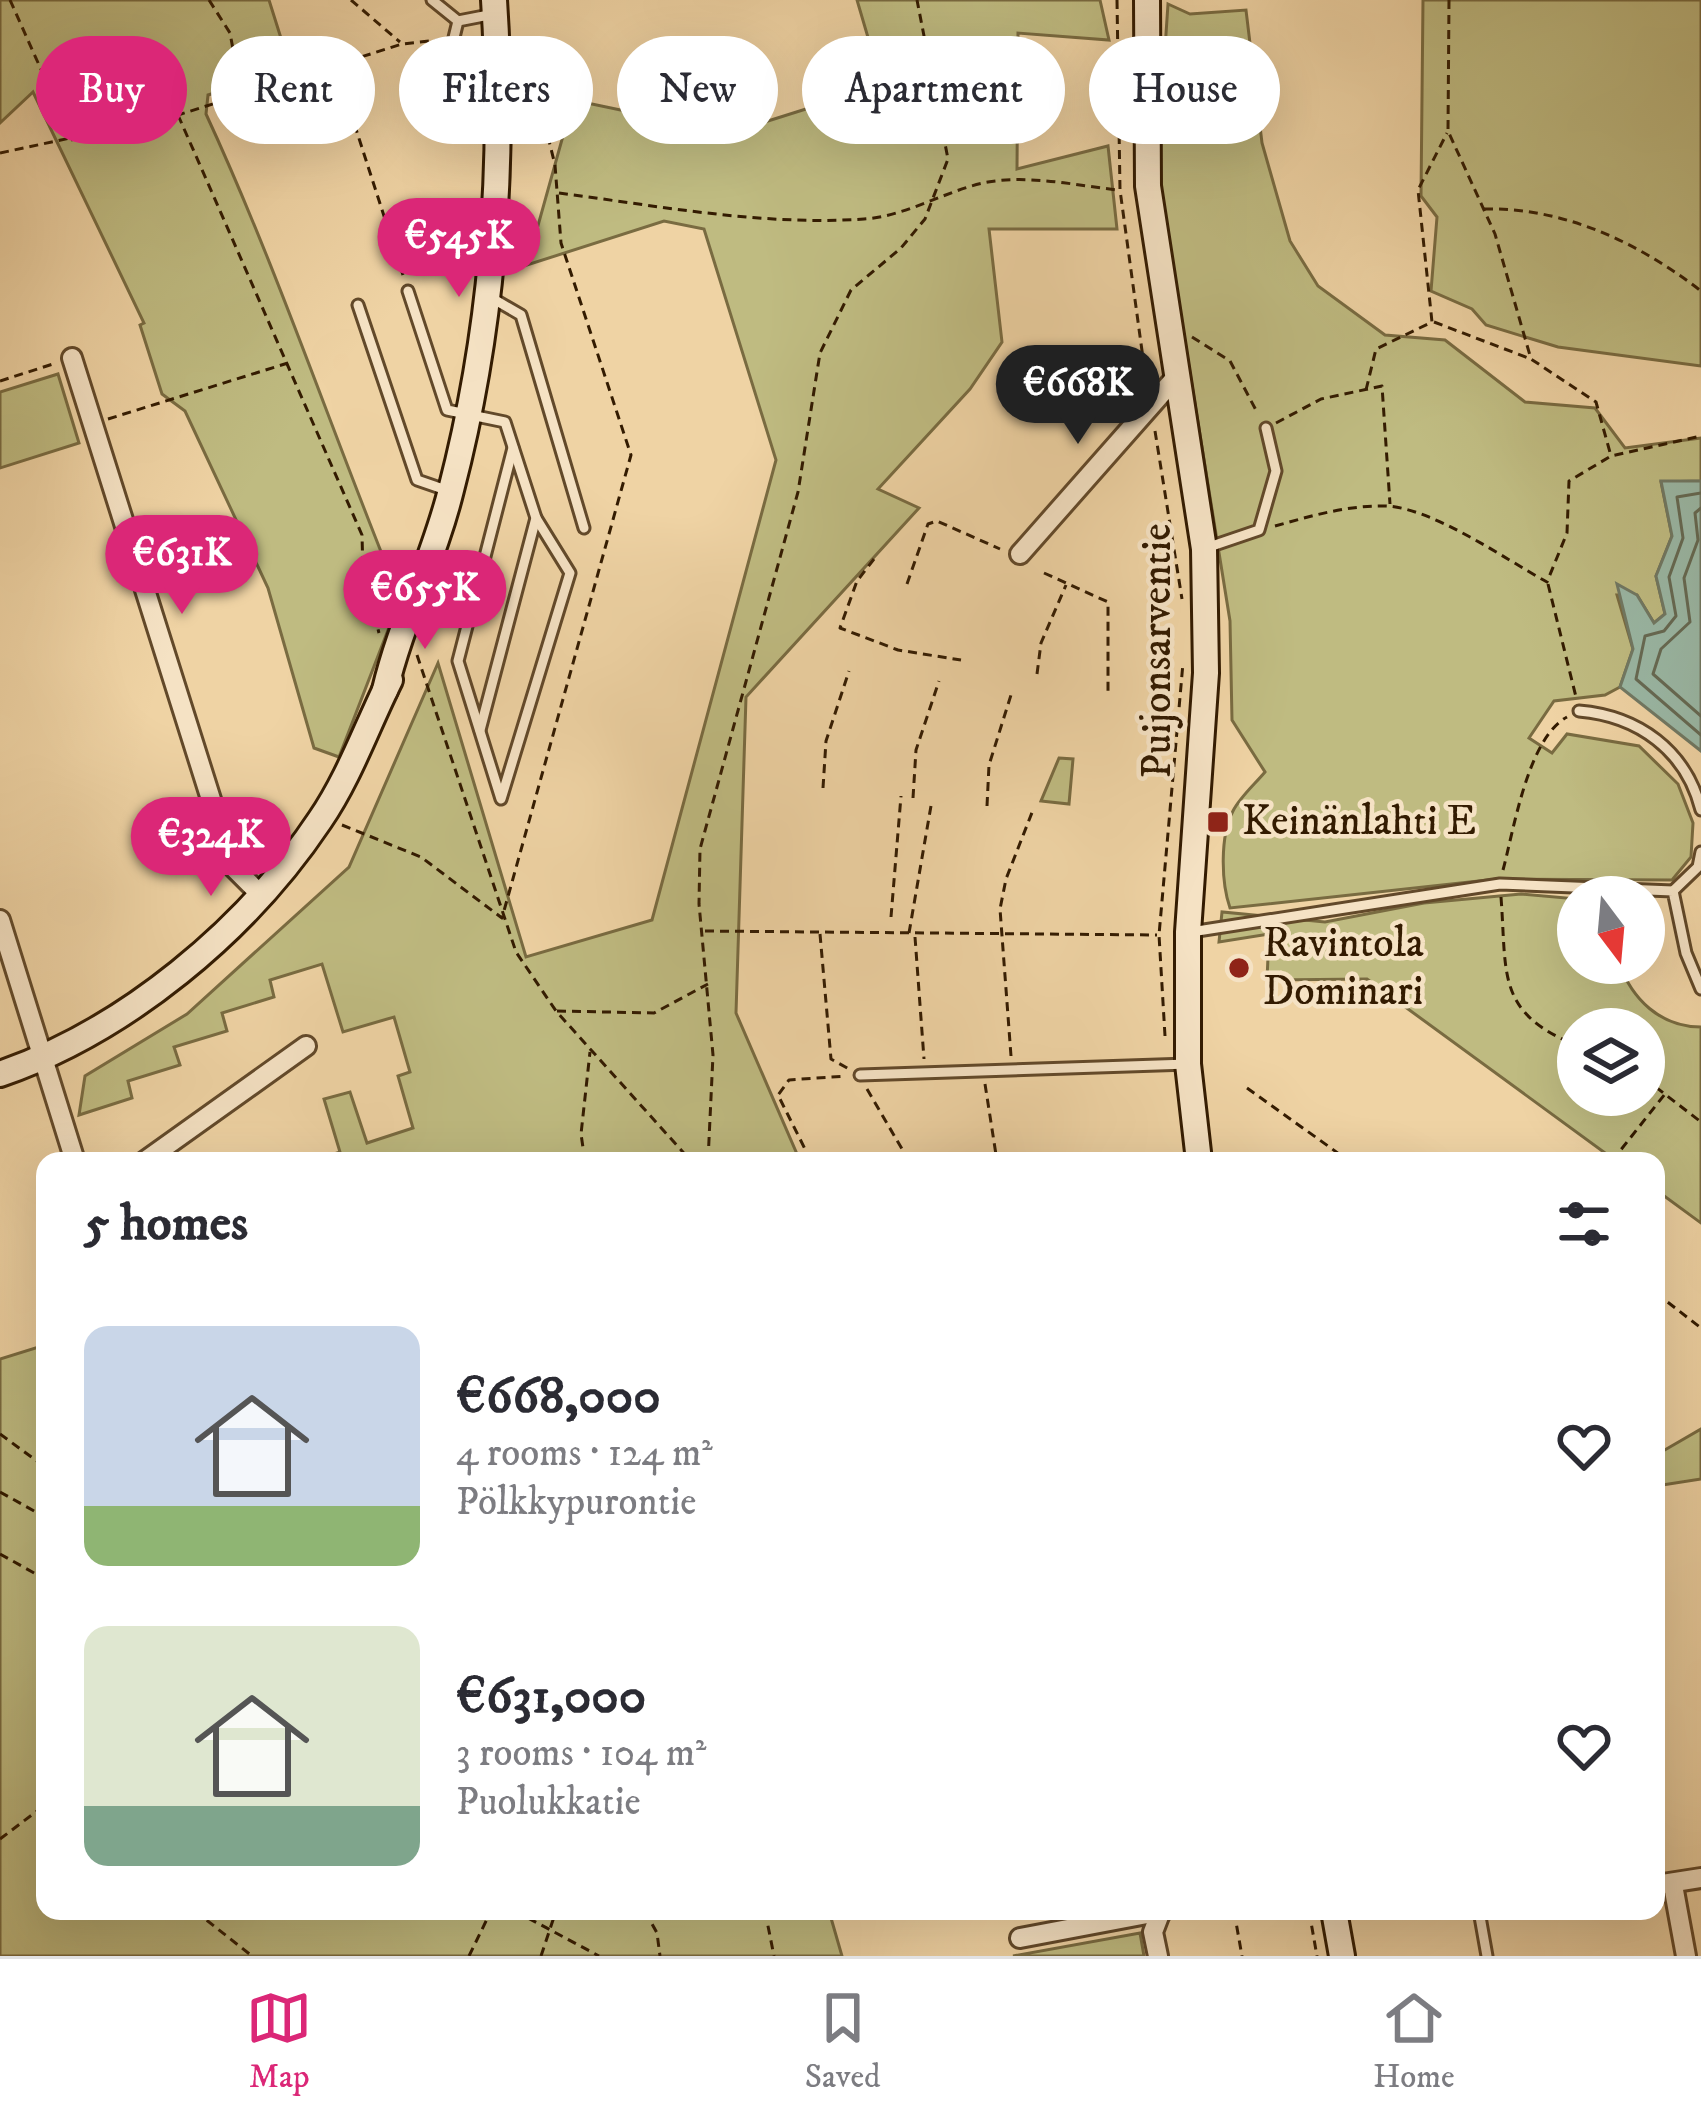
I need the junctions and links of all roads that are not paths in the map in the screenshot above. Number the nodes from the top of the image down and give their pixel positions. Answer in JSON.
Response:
{"nodes":[{"id":1,"x":432,"y":0,"type":"edge"},
{"id":2,"x":1147,"y":0,"type":"edge"},
{"id":3,"x":494,"y":7,"type":"edge"},
{"id":4,"x":458,"y":21,"type":"junction"},
{"id":5,"x":455,"y":36,"type":"edge"},
{"id":6,"x":408,"y":291,"type":"road end"},
{"id":7,"x":490,"y":297,"type":"junction"},
{"id":8,"x":358,"y":305,"type":"dead end"},
{"id":9,"x":72,"y":358,"type":"road end"},
{"id":10,"x":1177,"y":376,"type":"junction"},
{"id":11,"x":470,"y":412,"type":"junction"},
{"id":12,"x":1266,"y":428,"type":"road end"},
{"id":13,"x":513,"y":448,"type":"junction"},
{"id":14,"x":451,"y":492,"type":"junction"},
{"id":15,"x":536,"y":518,"type":"junction"},
{"id":16,"x":584,"y":528,"type":"dead end"},
{"id":17,"x":1204,"y":549,"type":"junction"},
{"id":18,"x":1019,"y":555,"type":"road end"},
{"id":19,"x":1579,"y":711,"type":"road end"},
{"id":20,"x":480,"y":731,"type":"junction"},
{"id":21,"x":1701,"y":810,"type":"edge"},
{"id":22,"x":1701,"y":852,"type":"edge"},
{"id":23,"x":1673,"y":891,"type":"junction"},
{"id":24,"x":260,"y":894,"type":"junction"},
{"id":25,"x":0,"y":920,"type":"edge"},
{"id":26,"x":1188,"y":932,"type":"junction"},
{"id":27,"x":1701,"y":989,"type":"edge"},
{"id":28,"x":306,"y":1046,"type":"dead end"},
{"id":29,"x":43,"y":1059,"type":"junction"},
{"id":30,"x":1178,"y":1064,"type":"junction"},
{"id":31,"x":0,"y":1074,"type":"edge"},
{"id":32,"x":860,"y":1075,"type":"road end"},
{"id":33,"x":72,"y":1152,"type":"edge"},
{"id":34,"x":158,"y":1152,"type":"edge"},
{"id":35,"x":1197,"y":1152,"type":"edge"},
{"id":36,"x":1701,"y":1878,"type":"edge"},
{"id":37,"x":1665,"y":1885,"type":"edge"},
{"id":38,"x":1665,"y":1888,"type":"edge"},
{"id":39,"x":1115,"y":1920,"type":"edge"},
{"id":40,"x":1158,"y":1920,"type":"edge"},
{"id":41,"x":1336,"y":1920,"type":"edge"},
{"id":42,"x":1481,"y":1920,"type":"edge"},
{"id":43,"x":1020,"y":1938,"type":"dead end"},
{"id":44,"x":1157,"y":1956,"type":"edge"},
{"id":45,"x":1342,"y":1956,"type":"edge"},
{"id":46,"x":1487,"y":1956,"type":"edge"},
{"id":47,"x":1686,"y":1956,"type":"edge"}],
"edges":[{"from":1,"to":4,"type":"lane"},
{"from":2,"to":10,"type":"street","name":"Puijonsarventie"},
{"from":3,"to":4,"type":"lane"},
{"from":3,"to":7,"type":"street"},
{"from":4,"to":5,"type":"lane"},
{"from":6,"to":11,"type":"lane"},
{"from":7,"to":11,"type":"street"},
{"from":7,"to":16,"type":"lane"},
{"from":8,"to":14,"type":"lane"},
{"from":9,"to":24,"type":"street"},
{"from":10,"to":17,"type":"street","name":"Puijonsarventie"},
{"from":10,"to":18,"type":"street"},
{"from":11,"to":13,"type":"lane"},
{"from":11,"to":14,"type":"street"},
{"from":12,"to":17,"type":"lane"},
{"from":13,"to":15,"type":"lane"},
{"from":13,"to":20,"type":"lane"},
{"from":14,"to":24,"type":"street"},
{"from":15,"to":20,"type":"lane"},
{"from":15,"to":20,"type":"lane"},
{"from":17,"to":26,"type":"street","name":"Puijonsarventie"},
{"from":19,"to":21,"type":"lane"},
{"from":22,"to":23,"type":"lane"},
{"from":23,"to":26,"type":"lane"},
{"from":23,"to":27,"type":"lane"},
{"from":24,"to":29,"type":"street"},
{"from":25,"to":29,"type":"street"},
{"from":26,"to":30,"type":"street","name":"Puijonsarventie"},
{"from":28,"to":34,"type":"street"},
{"from":29,"to":31,"type":"street"},
{"from":29,"to":33,"type":"street"},
{"from":30,"to":32,"type":"lane"},
{"from":30,"to":35,"type":"street","name":"Puijonsarventie"},
{"from":36,"to":37,"type":"street"},
{"from":38,"to":47,"type":"street"},
{"from":39,"to":43,"type":"street"},
{"from":40,"to":44,"type":"street"},
{"from":41,"to":45,"type":"street"},
{"from":42,"to":46,"type":"lane"}]}
